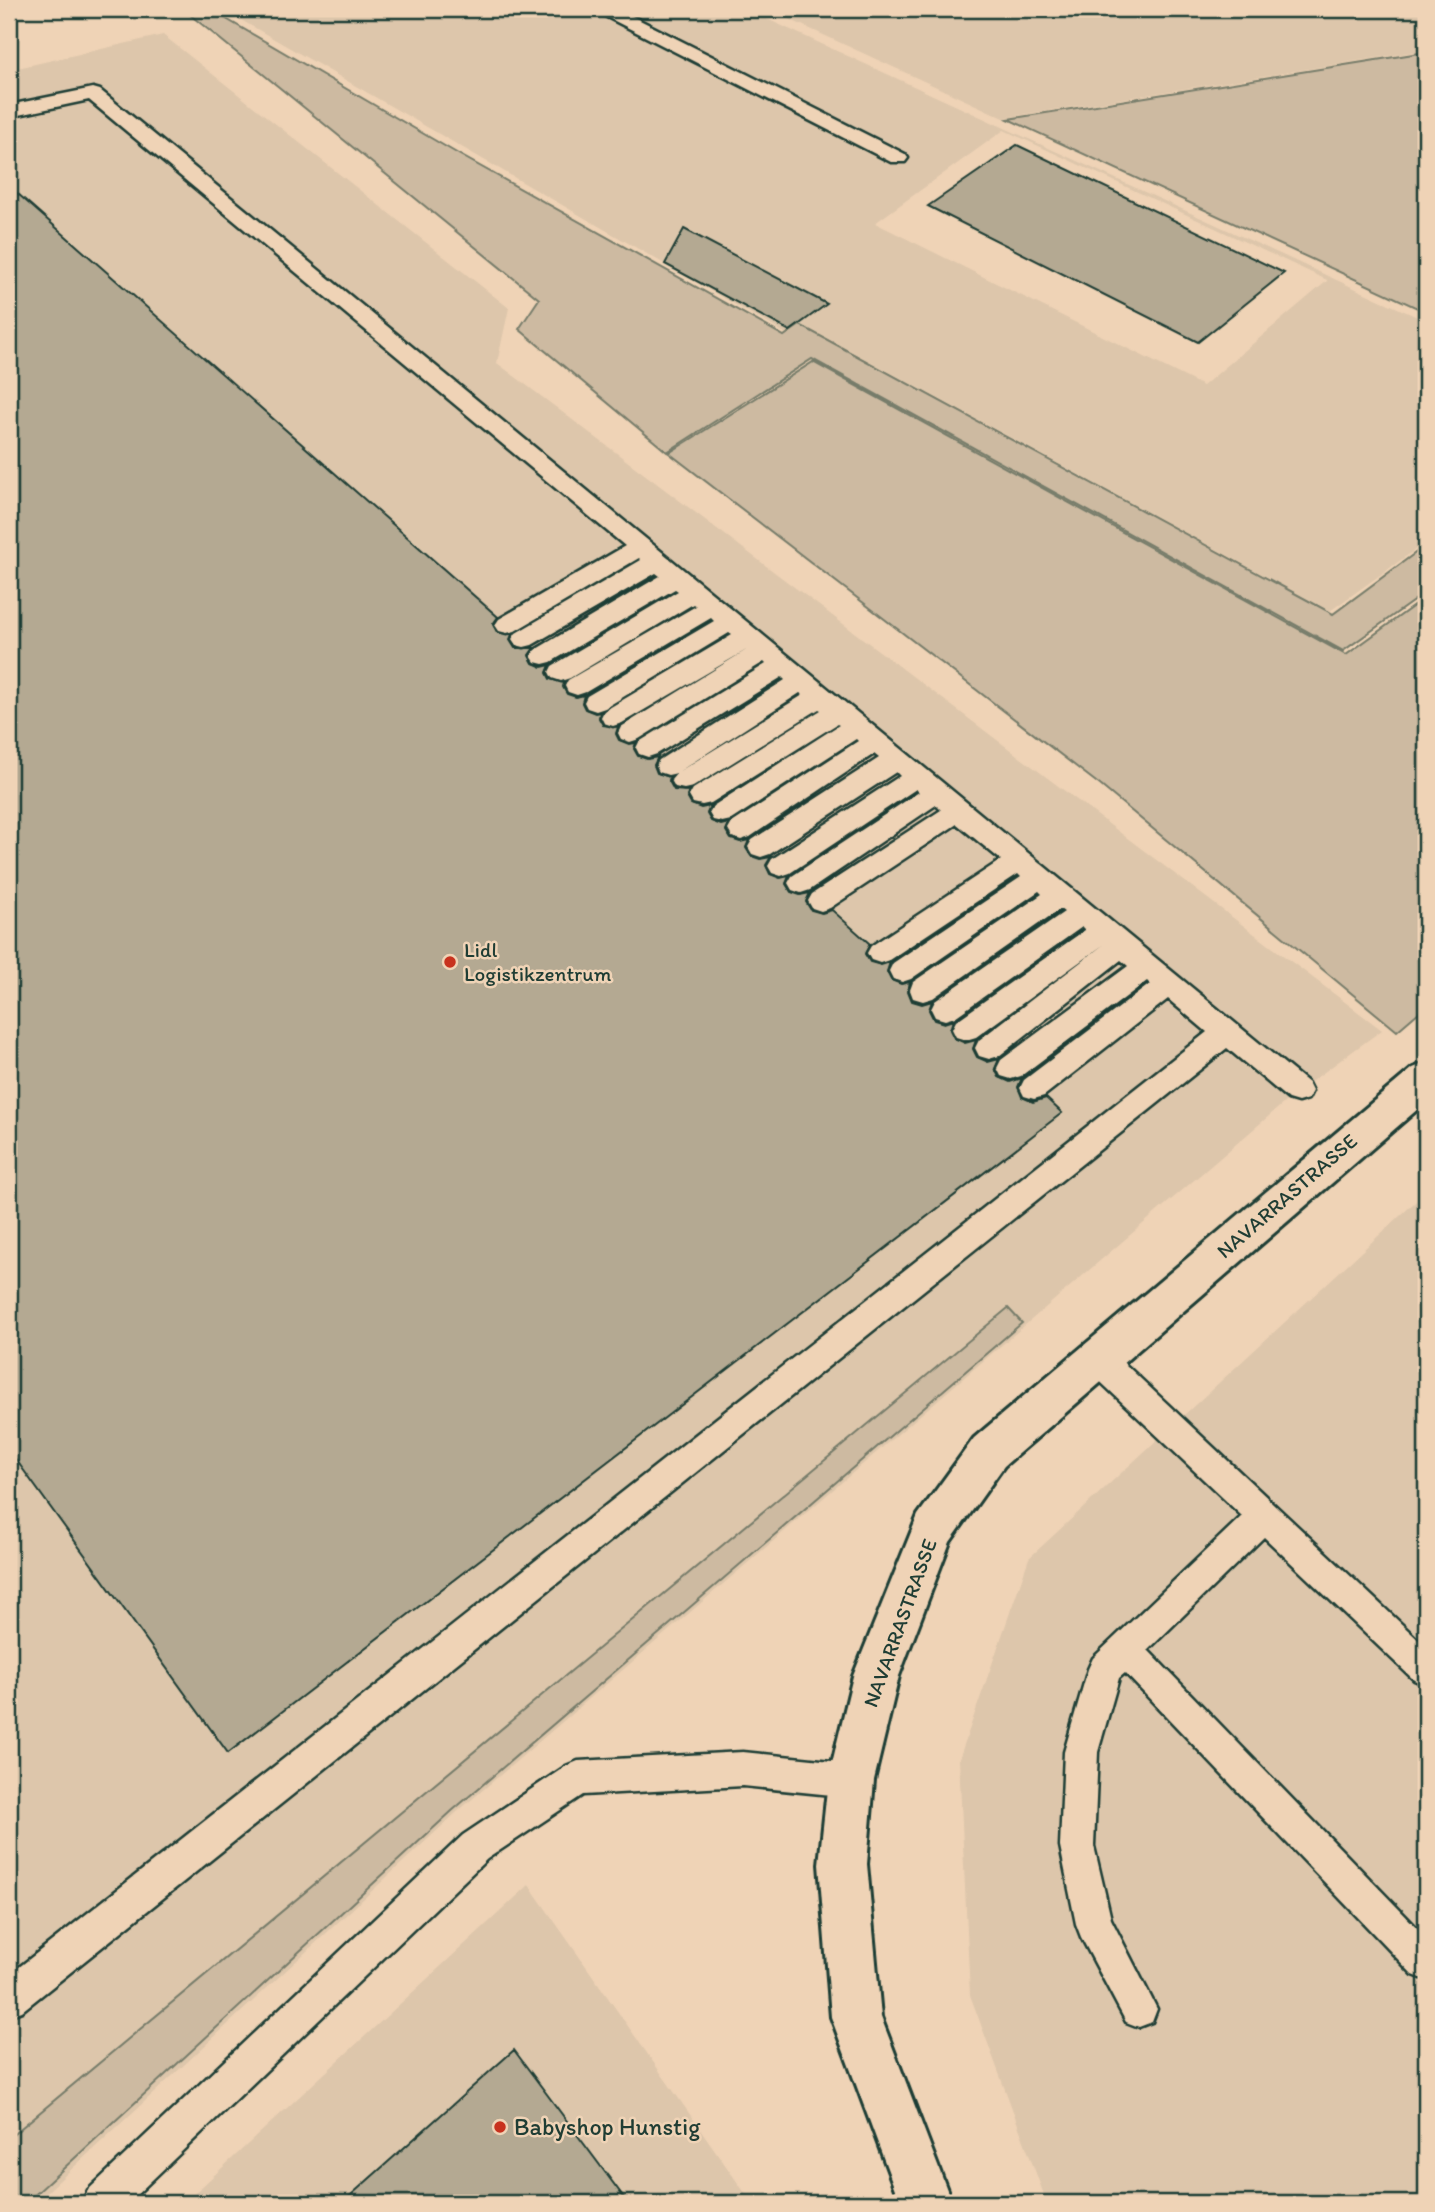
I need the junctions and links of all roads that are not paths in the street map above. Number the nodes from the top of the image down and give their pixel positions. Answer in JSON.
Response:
{"nodes":[{"id":1,"x":606,"y":9,"type":"edge"},
{"id":2,"x":9,"y":111,"type":"edge"},
{"id":3,"x":898,"y":158,"type":"dead end"},
{"id":4,"x":649,"y":554,"type":"junction"},
{"id":5,"x":677,"y":577,"type":"junction"},
{"id":6,"x":516,"y":632,"type":"dead end"},
{"id":7,"x":785,"y":666,"type":"junction"},
{"id":8,"x":897,"y":759,"type":"junction"},
{"id":9,"x":927,"y":784,"type":"junction"},
{"id":10,"x":959,"y":810,"type":"junction"},
{"id":11,"x":722,"y":813,"type":"dead end"},
{"id":12,"x":741,"y":830,"type":"dead end"},
{"id":13,"x":761,"y":848,"type":"dead end"},
{"id":14,"x":781,"y":866,"type":"dead end"},
{"id":15,"x":1030,"y":869,"type":"junction"},
{"id":16,"x":802,"y":883,"type":"dead end"},
{"id":17,"x":1061,"y":895,"type":"junction"},
{"id":18,"x":821,"y":901,"type":"dead end"},
{"id":19,"x":1083,"y":912,"type":"junction"},
{"id":20,"x":1113,"y":938,"type":"junction"},
{"id":21,"x":880,"y":953,"type":"dead end"},
{"id":22,"x":1148,"y":966,"type":"junction"},
{"id":23,"x":902,"y":971,"type":"dead end"},
{"id":24,"x":1169,"y":984,"type":"junction"},
{"id":25,"x":923,"y":990,"type":"dead end"},
{"id":26,"x":945,"y":1009,"type":"dead end"},
{"id":27,"x":966,"y":1029,"type":"dead end"},
{"id":28,"x":1227,"y":1032,"type":"junction"},
{"id":29,"x":989,"y":1048,"type":"dead end"},
{"id":30,"x":1011,"y":1068,"type":"dead end"},
{"id":31,"x":1426,"y":1079,"type":"edge"},
{"id":32,"x":1034,"y":1088,"type":"dead end"},
{"id":33,"x":1298,"y":1091,"type":"dead end"},
{"id":34,"x":1098,"y":1359,"type":"junction"},
{"id":35,"x":1264,"y":1516,"type":"junction"},
{"id":36,"x":1125,"y":1649,"type":"junction"},
{"id":37,"x":1426,"y":1669,"type":"edge"},
{"id":38,"x":851,"y":1780,"type":"junction"},
{"id":39,"x":1426,"y":1962,"type":"edge"},
{"id":40,"x":13,"y":1985,"type":"edge"},
{"id":41,"x":1139,"y":2009,"type":"dead end"},
{"id":42,"x":101,"y":2203,"type":"edge"},
{"id":43,"x":926,"y":2203,"type":"edge"}],
"edges":[{"from":1,"to":3,"type":"lane"},
{"from":2,"to":4,"type":"lane"},
{"from":4,"to":5,"type":"lane"},
{"from":4,"to":6,"type":"lane"},
{"from":5,"to":7,"type":"lane"},
{"from":5,"to":7,"type":"lane"},
{"from":7,"to":7,"type":"lane"},
{"from":7,"to":7,"type":"lane"},
{"from":7,"to":8,"type":"lane"},
{"from":7,"to":11,"type":"lane"},
{"from":7,"to":12,"type":"lane"},
{"from":8,"to":9,"type":"lane"},
{"from":8,"to":13,"type":"lane"},
{"from":9,"to":10,"type":"lane"},
{"from":9,"to":14,"type":"lane"},
{"from":9,"to":16,"type":"lane"},
{"from":10,"to":15,"type":"lane"},
{"from":10,"to":18,"type":"lane"},
{"from":15,"to":17,"type":"lane"},
{"from":15,"to":21,"type":"lane"},
{"from":15,"to":23,"type":"lane"},
{"from":17,"to":19,"type":"lane"},
{"from":17,"to":25,"type":"lane"},
{"from":19,"to":20,"type":"lane"},
{"from":19,"to":26,"type":"lane"},
{"from":20,"to":22,"type":"lane"},
{"from":20,"to":27,"type":"lane"},
{"from":20,"to":29,"type":"lane"},
{"from":22,"to":24,"type":"lane"},
{"from":22,"to":30,"type":"lane"},
{"from":24,"to":28,"type":"lane"},
{"from":24,"to":32,"type":"lane"},
{"from":28,"to":33,"type":"lane"},
{"from":28,"to":40,"type":"lane"},
{"from":31,"to":34,"type":"street","name":"NAVARRASTRASSE"},
{"from":34,"to":35,"type":"lane"},
{"from":34,"to":38,"type":"street","name":"NAVARRASTRASSE"},
{"from":35,"to":36,"type":"lane"},
{"from":35,"to":37,"type":"lane"},
{"from":36,"to":39,"type":"lane"},
{"from":36,"to":41,"type":"lane"},
{"from":38,"to":42,"type":"lane"},
{"from":38,"to":43,"type":"street","name":"NAVARRASTRASSE"}]}
